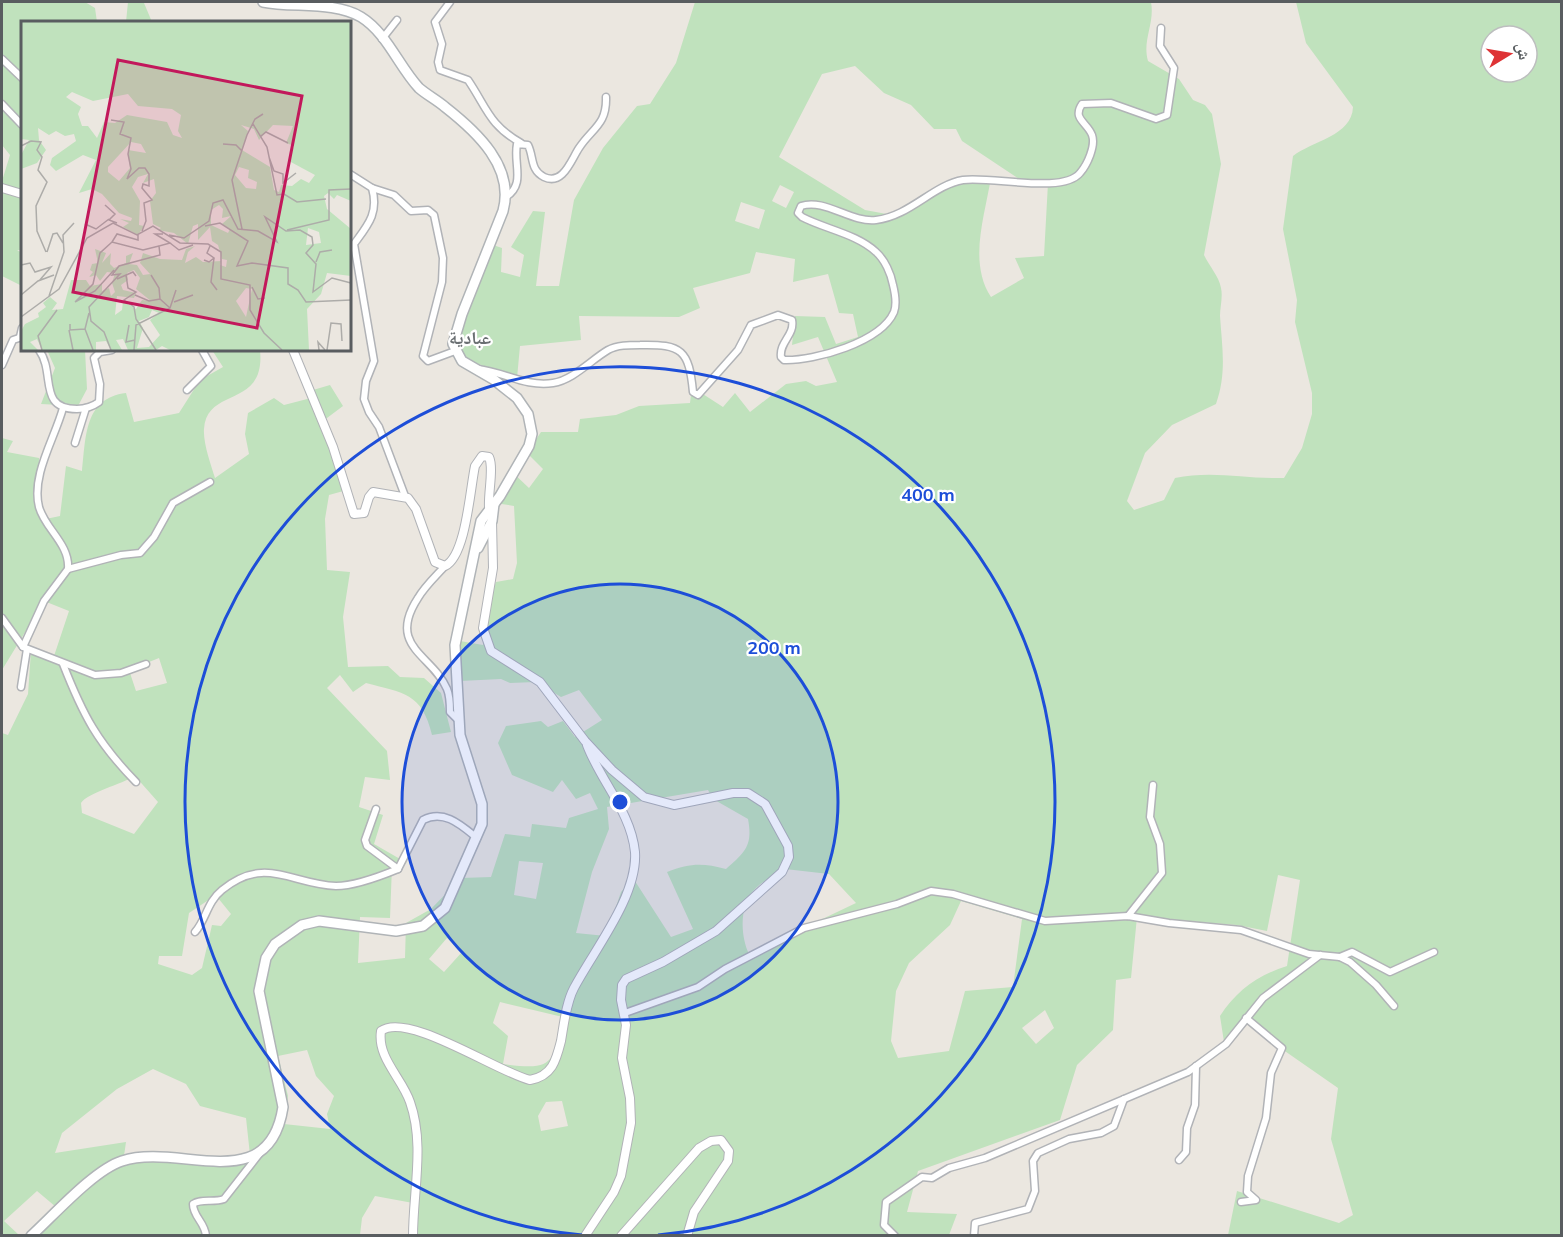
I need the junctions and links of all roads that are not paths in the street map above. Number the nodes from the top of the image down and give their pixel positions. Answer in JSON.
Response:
{"nodes":[{"id":1,"x":270,"y":2,"type":"edge"},
{"id":2,"x":450,"y":2,"type":"edge"},
{"id":3,"x":397,"y":20,"type":"dead end"},
{"id":4,"x":1161,"y":28,"type":"dead end"},
{"id":5,"x":382,"y":39,"type":"junction"},
{"id":6,"x":2,"y":59,"type":"edge"},
{"id":7,"x":21,"y":77,"type":"edge"},
{"id":8,"x":606,"y":97,"type":"dead end"},
{"id":9,"x":2,"y":104,"type":"edge"},
{"id":10,"x":21,"y":124,"type":"edge"},
{"id":11,"x":521,"y":142,"type":"junction"},
{"id":12,"x":351,"y":175,"type":"edge"},
{"id":13,"x":2,"y":188,"type":"edge"},
{"id":14,"x":372,"y":188,"type":"junction"},
{"id":15,"x":21,"y":194,"type":"edge"},
{"id":16,"x":506,"y":197,"type":"junction"},
{"id":17,"x":21,"y":337,"type":"edge"},
{"id":18,"x":40,"y":351,"type":"edge"},
{"id":19,"x":108,"y":351,"type":"edge"},
{"id":20,"x":203,"y":351,"type":"edge"},
{"id":21,"x":293,"y":351,"type":"edge"},
{"id":22,"x":455,"y":351,"type":"junction"},
{"id":23,"x":2,"y":365,"type":"edge"},
{"id":24,"x":474,"y":368,"type":"junction"},
{"id":25,"x":187,"y":390,"type":"dead end"},
{"id":26,"x":63,"y":408,"type":"junction"},
{"id":27,"x":86,"y":408,"type":"junction"},
{"id":28,"x":75,"y":443,"type":"dead end"},
{"id":29,"x":210,"y":482,"type":"dead end"},
{"id":30,"x":405,"y":496,"type":"junction"},
{"id":31,"x":491,"y":506,"type":"junction"},
{"id":32,"x":492,"y":521,"type":"junction"},
{"id":33,"x":476,"y":552,"type":"junction"},
{"id":34,"x":445,"y":566,"type":"junction"},
{"id":35,"x":68,"y":569,"type":"junction"},
{"id":36,"x":2,"y":618,"type":"edge"},
{"id":37,"x":25,"y":648,"type":"junction"},
{"id":38,"x":146,"y":663,"type":"dead end"},
{"id":39,"x":63,"y":664,"type":"junction"},
{"id":40,"x":21,"y":687,"type":"dead end"},
{"id":41,"x":458,"y":719,"type":"junction"},
{"id":42,"x":585,"y":741,"type":"junction"},
{"id":43,"x":136,"y":782,"type":"dead end"},
{"id":44,"x":1153,"y":785,"type":"dead end"},
{"id":45,"x":376,"y":809,"type":"dead end"},
{"id":46,"x":477,"y":838,"type":"junction"},
{"id":47,"x":399,"y":869,"type":"junction"},
{"id":48,"x":1128,"y":916,"type":"junction"},
{"id":49,"x":195,"y":932,"type":"dead end"},
{"id":50,"x":1434,"y":952,"type":"dead end"},
{"id":51,"x":1320,"y":955,"type":"junction"},
{"id":52,"x":1340,"y":957,"type":"junction"},
{"id":53,"x":1394,"y":1006,"type":"dead end"},
{"id":54,"x":625,"y":1013,"type":"junction"},
{"id":55,"x":1246,"y":1018,"type":"junction"},
{"id":56,"x":1196,"y":1066,"type":"junction"},
{"id":57,"x":1124,"y":1099,"type":"junction"},
{"id":58,"x":262,"y":1150,"type":"junction"},
{"id":59,"x":1179,"y":1160,"type":"dead end"},
{"id":60,"x":1241,"y":1202,"type":"dead end"},
{"id":61,"x":31,"y":1236,"type":"edge"},
{"id":62,"x":206,"y":1236,"type":"edge"},
{"id":63,"x":412,"y":1236,"type":"edge"},
{"id":64,"x":585,"y":1236,"type":"edge"},
{"id":65,"x":621,"y":1236,"type":"edge"},
{"id":66,"x":687,"y":1236,"type":"edge"},
{"id":67,"x":895,"y":1236,"type":"edge"},
{"id":68,"x":974,"y":1236,"type":"edge"}],
"edges":[{"from":1,"to":5,"type":"main road"},
{"from":2,"to":11,"type":"street"},
{"from":3,"to":5,"type":"street"},
{"from":4,"to":24,"type":"street"},
{"from":5,"to":16,"type":"main road"},
{"from":6,"to":7,"type":"street"},
{"from":8,"to":11,"type":"street"},
{"from":9,"to":10,"type":"street"},
{"from":11,"to":16,"type":"street"},
{"from":12,"to":14,"type":"street"},
{"from":13,"to":15,"type":"street"},
{"from":14,"to":22,"type":"street"},
{"from":14,"to":30,"type":"street"},
{"from":16,"to":22,"type":"main road"},
{"from":17,"to":23,"type":"street"},
{"from":18,"to":26,"type":"street"},
{"from":19,"to":27,"type":"street"},
{"from":20,"to":25,"type":"street"},
{"from":21,"to":30,"type":"street"},
{"from":22,"to":24,"type":"main road"},
{"from":24,"to":31,"type":"main road"},
{"from":26,"to":27,"type":"street"},
{"from":26,"to":35,"type":"street"},
{"from":27,"to":28,"type":"street"},
{"from":29,"to":35,"type":"street"},
{"from":30,"to":34,"type":"street"},
{"from":31,"to":32,"type":"main road"},
{"from":31,"to":33,"type":"main road"},
{"from":31,"to":34,"type":"street"},
{"from":32,"to":33,"type":"main road"},
{"from":32,"to":42,"type":"street"},
{"from":33,"to":41,"type":"main road"},
{"from":34,"to":41,"type":"street"},
{"from":35,"to":37,"type":"street"},
{"from":36,"to":37,"type":"street"},
{"from":37,"to":39,"type":"street"},
{"from":37,"to":40,"type":"street"},
{"from":38,"to":39,"type":"street"},
{"from":39,"to":43,"type":"street"},
{"from":41,"to":46,"type":"main road"},
{"from":42,"to":54,"type":"street"},
{"from":42,"to":63,"type":"street"},
{"from":44,"to":48,"type":"street"},
{"from":45,"to":47,"type":"street"},
{"from":46,"to":47,"type":"street"},
{"from":46,"to":58,"type":"main road"},
{"from":47,"to":49,"type":"street"},
{"from":48,"to":51,"type":"street"},
{"from":48,"to":54,"type":"street"},
{"from":50,"to":52,"type":"street"},
{"from":51,"to":52,"type":"street"},
{"from":51,"to":55,"type":"street"},
{"from":52,"to":53,"type":"street"},
{"from":54,"to":64,"type":"street"},
{"from":55,"to":56,"type":"street"},
{"from":55,"to":60,"type":"street"},
{"from":56,"to":57,"type":"street"},
{"from":56,"to":59,"type":"street"},
{"from":57,"to":67,"type":"street"},
{"from":57,"to":68,"type":"street"},
{"from":58,"to":61,"type":"main road"},
{"from":58,"to":62,"type":"street"},
{"from":65,"to":66,"type":"street"}]}
